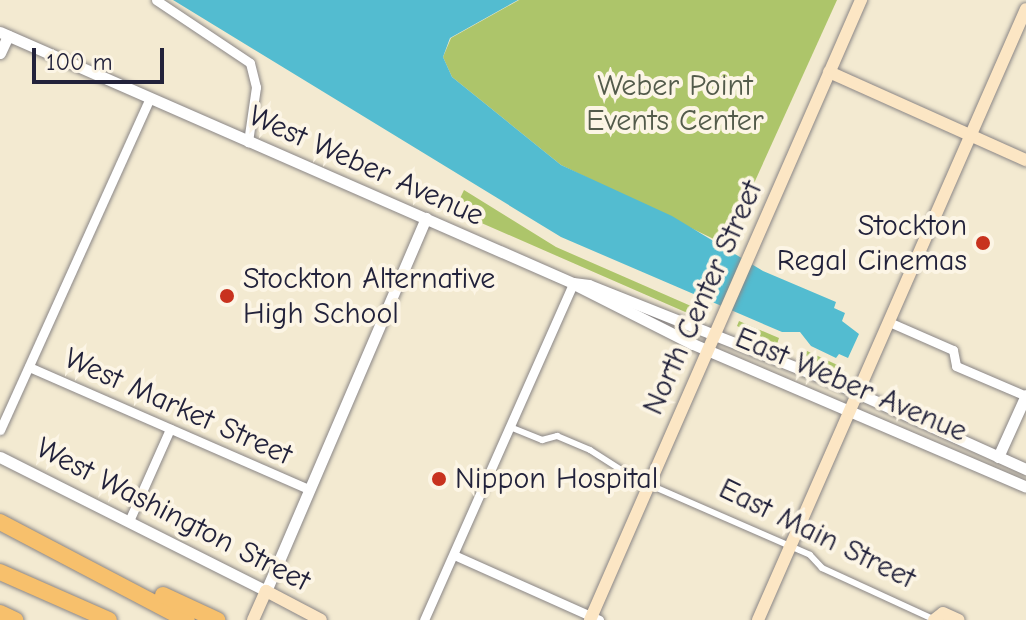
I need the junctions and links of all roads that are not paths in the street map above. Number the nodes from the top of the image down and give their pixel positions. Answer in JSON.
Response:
{"nodes":[{"id":1,"x":156,"y":0,"type":"edge"},
{"id":2,"x":861,"y":0,"type":"edge"},
{"id":3,"x":1026,"y":9,"type":"edge"},
{"id":4,"x":4,"y":34,"type":"edge"},
{"id":5,"x":0,"y":53,"type":"edge"},
{"id":6,"x":829,"y":72,"type":"junction"},
{"id":7,"x":150,"y":98,"type":"junction"},
{"id":8,"x":971,"y":136,"type":"junction"},
{"id":9,"x":248,"y":142,"type":"junction"},
{"id":10,"x":1026,"y":160,"type":"edge"},
{"id":11,"x":426,"y":218,"type":"junction"},
{"id":12,"x":573,"y":283,"type":"junction"},
{"id":13,"x":889,"y":322,"type":"junction"},
{"id":14,"x":715,"y":335,"type":"junction"},
{"id":15,"x":709,"y":351,"type":"junction"},
{"id":16,"x":29,"y":367,"type":"junction"},
{"id":17,"x":858,"y":393,"type":"junction"},
{"id":18,"x":1026,"y":395,"type":"edge"},
{"id":19,"x":851,"y":408,"type":"junction"},
{"id":20,"x":512,"y":424,"type":"junction"},
{"id":21,"x":170,"y":429,"type":"junction"},
{"id":22,"x":0,"y":430,"type":"edge"},
{"id":23,"x":0,"y":457,"type":"edge"},
{"id":24,"x":998,"y":457,"type":"junction"},
{"id":25,"x":1026,"y":469,"type":"edge"},
{"id":26,"x":649,"y":485,"type":"junction"},
{"id":27,"x":1026,"y":487,"type":"edge"},
{"id":28,"x":308,"y":489,"type":"junction"},
{"id":29,"x":129,"y":521,"type":"junction"},
{"id":30,"x":0,"y":522,"type":"edge"},
{"id":31,"x":791,"y":547,"type":"junction"},
{"id":32,"x":454,"y":555,"type":"junction"},
{"id":33,"x":0,"y":572,"type":"edge"},
{"id":34,"x":119,"y":582,"type":"junction"},
{"id":35,"x":266,"y":591,"type":"junction"},
{"id":36,"x":0,"y":613,"type":"edge"},
{"id":37,"x":593,"y":619,"type":"edge"},
{"id":38,"x":15,"y":620,"type":"edge"},
{"id":39,"x":109,"y":620,"type":"edge"},
{"id":40,"x":187,"y":620,"type":"edge"},
{"id":41,"x":217,"y":620,"type":"edge"},
{"id":42,"x":253,"y":620,"type":"edge"},
{"id":43,"x":321,"y":620,"type":"edge"},
{"id":44,"x":424,"y":620,"type":"edge"},
{"id":45,"x":758,"y":620,"type":"edge"},
{"id":46,"x":934,"y":620,"type":"edge"},
{"id":47,"x":959,"y":620,"type":"edge"}],
"edges":[{"from":1,"to":9,"type":"street"},
{"from":2,"to":6,"type":"main road","name":"North Center Street"},
{"from":3,"to":8,"type":"main road"},
{"from":4,"to":5,"type":"street"},
{"from":4,"to":7,"type":"street","name":"West Weber Avenue"},
{"from":6,"to":8,"type":"main road"},
{"from":6,"to":14,"type":"main road","name":"North Center Street"},
{"from":7,"to":9,"type":"street","name":"West Weber Avenue"},
{"from":7,"to":16,"type":"street"},
{"from":8,"to":10,"type":"main road"},
{"from":8,"to":13,"type":"main road"},
{"from":9,"to":11,"type":"street","name":"West Weber Avenue"},
{"from":11,"to":12,"type":"street","name":"West Weber Avenue"},
{"from":11,"to":28,"type":"street"},
{"from":12,"to":14,"type":"street","name":"West Weber Avenue"},
{"from":12,"to":15,"type":"street","name":"East Weber Avenue"},
{"from":12,"to":20,"type":"street"},
{"from":13,"to":17,"type":"main road"},
{"from":13,"to":18,"type":"street"},
{"from":14,"to":15,"type":"main road","name":"North Center Street"},
{"from":14,"to":17,"type":"street","name":"East Weber Avenue"},
{"from":15,"to":19,"type":"street","name":"East Weber Avenue"},
{"from":15,"to":26,"type":"main road","name":"North Center Street"},
{"from":16,"to":21,"type":"street","name":"West Market Street"},
{"from":16,"to":22,"type":"street"},
{"from":17,"to":19,"type":"main road"},
{"from":17,"to":24,"type":"street","name":"East Weber Avenue"},
{"from":18,"to":24,"type":"street"},
{"from":19,"to":27,"type":"street","name":"East Weber Avenue"},
{"from":19,"to":31,"type":"main road"},
{"from":20,"to":26,"type":"street","name":"East Main Street"},
{"from":20,"to":32,"type":"street"},
{"from":21,"to":28,"type":"street","name":"West Market Street"},
{"from":21,"to":29,"type":"street"},
{"from":23,"to":29,"type":"street","name":"West Washington Street"},
{"from":24,"to":25,"type":"street","name":"East Weber Avenue"},
{"from":26,"to":31,"type":"street","name":"East Main Street"},
{"from":26,"to":37,"type":"main road","name":"North Center Street"},
{"from":28,"to":35,"type":"street"},
{"from":29,"to":35,"type":"street","name":"West Washington Street"},
{"from":30,"to":34,"type":"highway"},
{"from":31,"to":45,"type":"main road"},
{"from":31,"to":46,"type":"street","name":"East Main Street"},
{"from":32,"to":37,"type":"street"},
{"from":32,"to":44,"type":"street"},
{"from":33,"to":39,"type":"highway"},
{"from":34,"to":40,"type":"highway"},
{"from":34,"to":41,"type":"highway"},
{"from":35,"to":42,"type":"main road"},
{"from":35,"to":43,"type":"main road","name":"West Washington Street"},
{"from":36,"to":38,"type":"highway"},
{"from":46,"to":47,"type":"main road","name":"East Main Street"}]}
